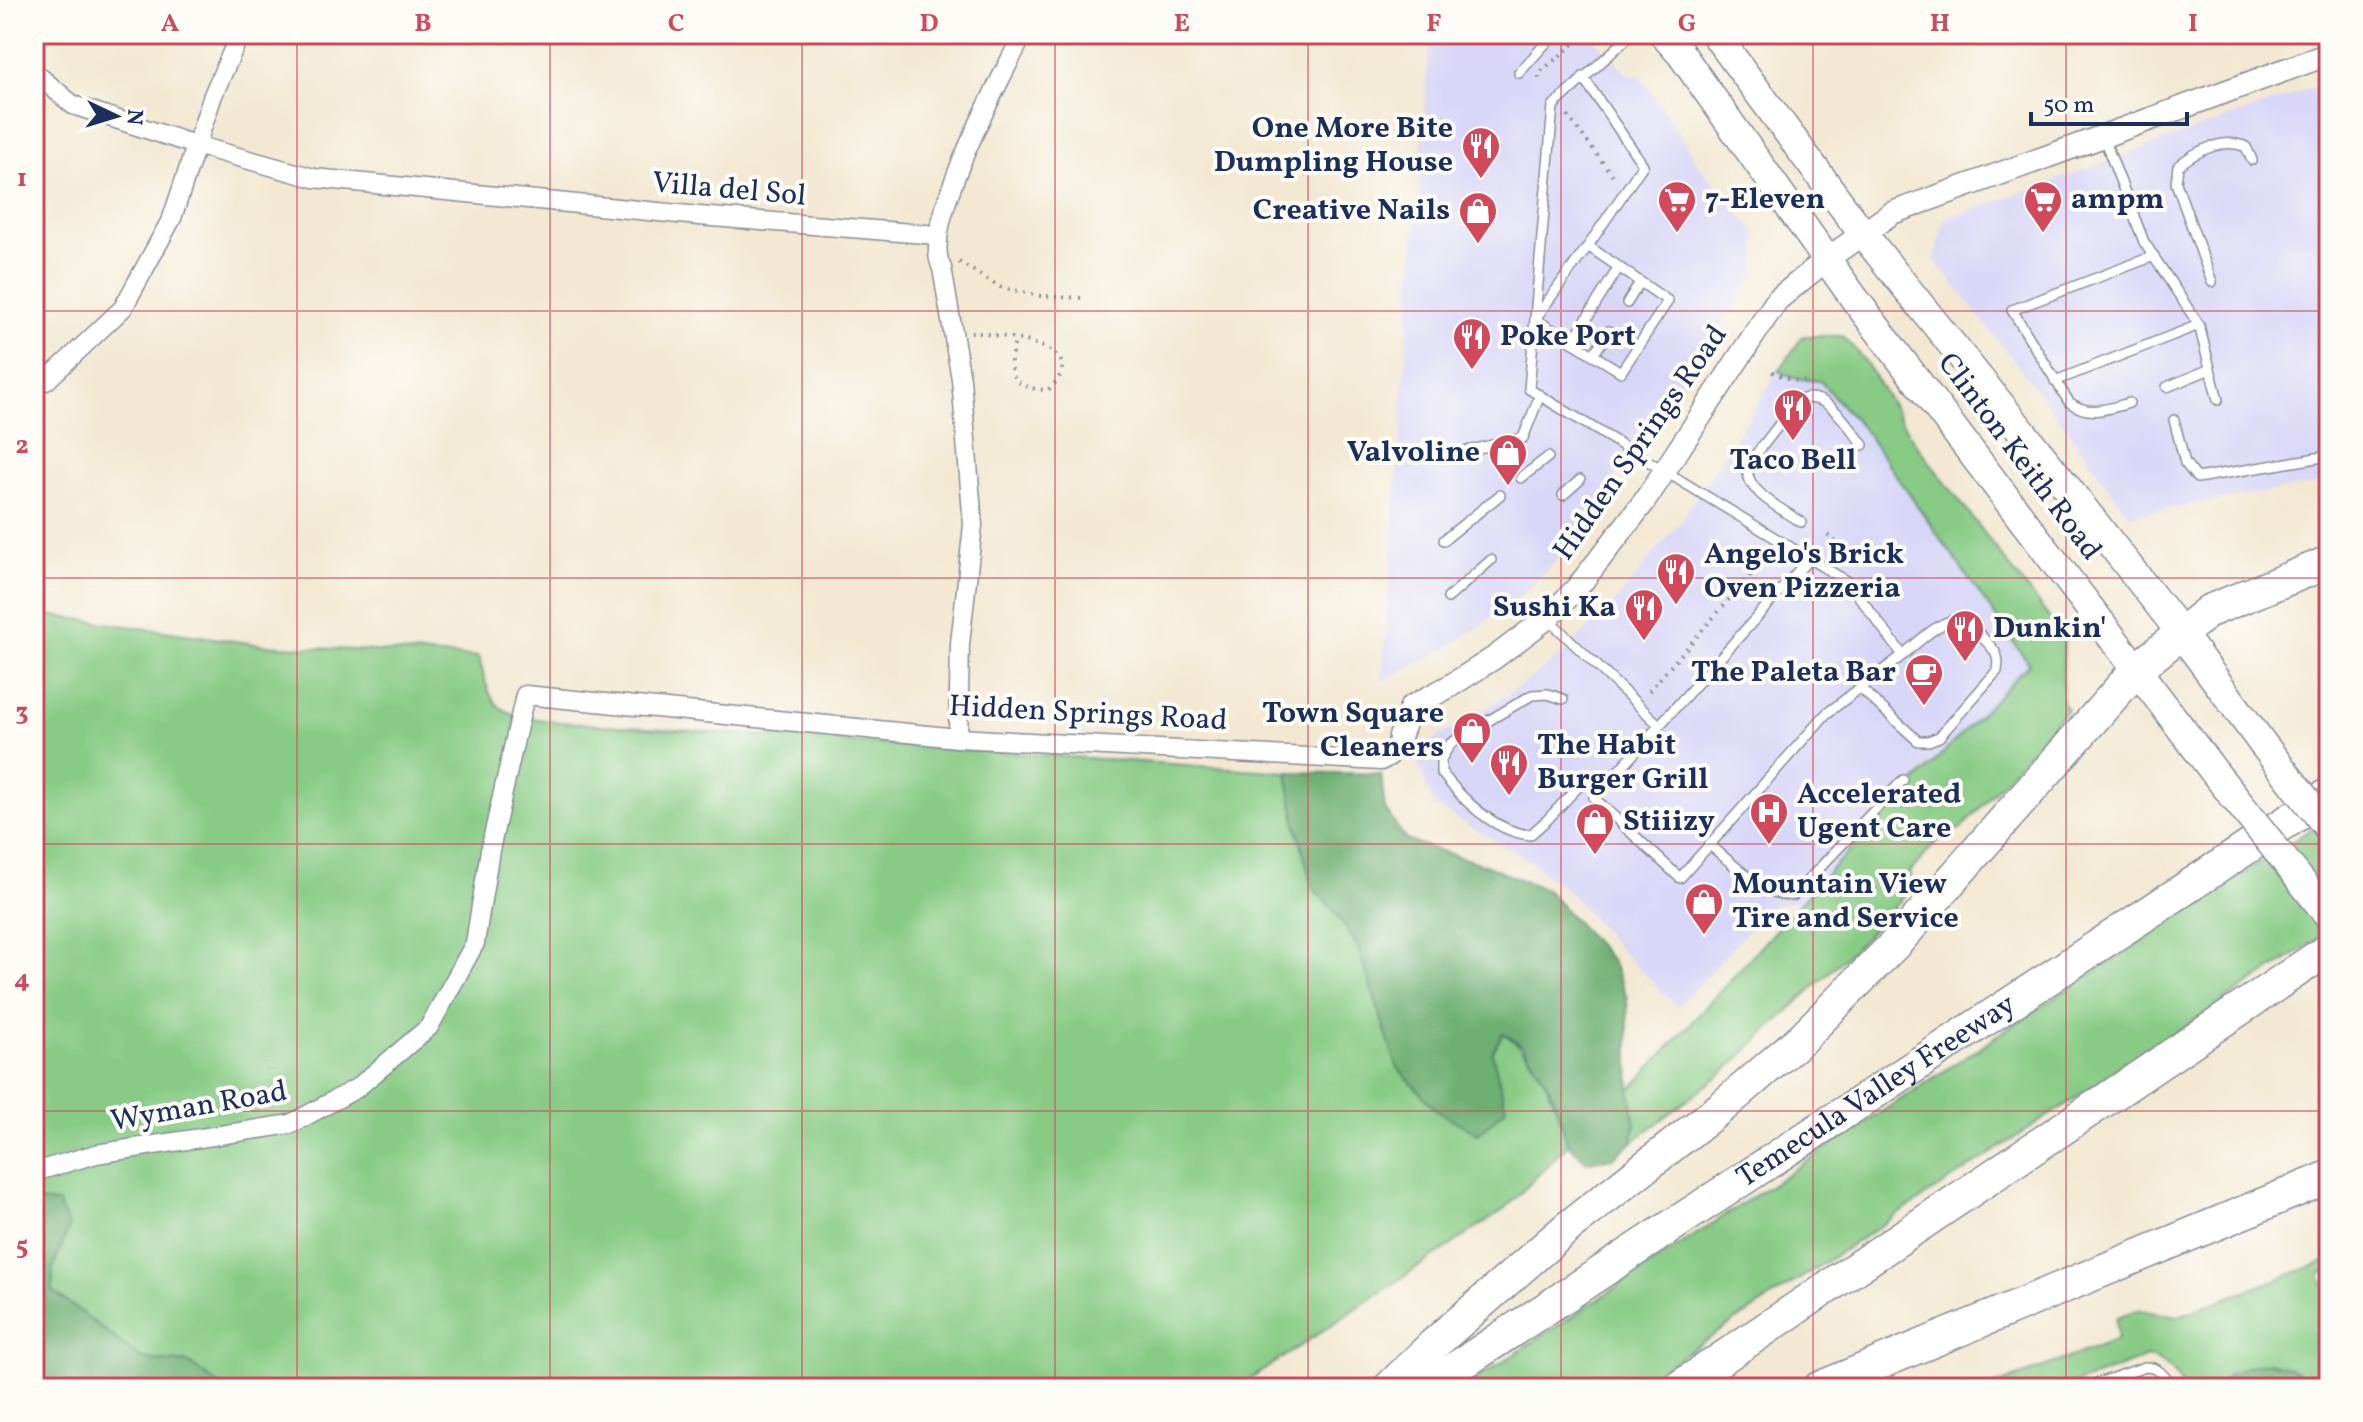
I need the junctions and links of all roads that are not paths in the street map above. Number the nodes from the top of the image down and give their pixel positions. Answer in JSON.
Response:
{"nodes":[{"id":1,"x":240,"y":34,"type":"edge"},
{"id":2,"x":1023,"y":34,"type":"edge"},
{"id":3,"x":1554,"y":34,"type":"edge"},
{"id":4,"x":1632,"y":34,"type":"edge"},
{"id":5,"x":1663,"y":34,"type":"edge"},
{"id":6,"x":1715,"y":34,"type":"edge"},
{"id":7,"x":2329,"y":54,"type":"edge"},
{"id":8,"x":34,"y":72,"type":"edge"},
{"id":9,"x":1519,"y":73,"type":"dead end"},
{"id":10,"x":1583,"y":77,"type":"junction"},
{"id":11,"x":2103,"y":136,"type":"junction"},
{"id":12,"x":195,"y":145,"type":"junction"},
{"id":13,"x":2252,"y":160,"type":"dead end"},
{"id":14,"x":1863,"y":234,"type":"junction"},
{"id":15,"x":937,"y":235,"type":"junction"},
{"id":16,"x":1588,"y":246,"type":"junction"},
{"id":17,"x":2154,"y":256,"type":"junction"},
{"id":18,"x":1827,"y":259,"type":"junction"},
{"id":19,"x":1619,"y":267,"type":"junction"},
{"id":20,"x":1640,"y":282,"type":"junction"},
{"id":21,"x":2212,"y":282,"type":"dead end"},
{"id":22,"x":1627,"y":303,"type":"dead end"},
{"id":23,"x":1535,"y":319,"type":"junction"},
{"id":24,"x":2199,"y":325,"type":"junction"},
{"id":25,"x":1609,"y":331,"type":"dead end"},
{"id":26,"x":1572,"y":342,"type":"junction"},
{"id":27,"x":1593,"y":355,"type":"junction"},
{"id":28,"x":2210,"y":369,"type":"junction"},
{"id":29,"x":46,"y":381,"type":"dead end"},
{"id":30,"x":2055,"y":381,"type":"junction"},
{"id":31,"x":2167,"y":387,"type":"dead end"},
{"id":32,"x":1540,"y":395,"type":"junction"},
{"id":33,"x":2218,"y":400,"type":"dead end"},
{"id":34,"x":2129,"y":403,"type":"dead end"},
{"id":35,"x":2174,"y":420,"type":"dead end"},
{"id":36,"x":1863,"y":445,"type":"dead end"},
{"id":37,"x":1449,"y":455,"type":"dead end"},
{"id":38,"x":2329,"y":456,"type":"edge"},
{"id":39,"x":1548,"y":457,"type":"dead end"},
{"id":40,"x":1663,"y":472,"type":"junction"},
{"id":41,"x":1521,"y":478,"type":"dead end"},
{"id":42,"x":1580,"y":480,"type":"dead end"},
{"id":43,"x":1500,"y":495,"type":"dead end"},
{"id":44,"x":1563,"y":495,"type":"dead end"},
{"id":45,"x":1801,"y":522,"type":"dead end"},
{"id":46,"x":1444,"y":540,"type":"dead end"},
{"id":47,"x":1809,"y":559,"type":"junction"},
{"id":48,"x":1491,"y":560,"type":"dead end"},
{"id":49,"x":2329,"y":562,"type":"edge"},
{"id":50,"x":1448,"y":598,"type":"dead end"},
{"id":51,"x":1547,"y":618,"type":"junction"},
{"id":52,"x":2181,"y":633,"type":"junction"},
{"id":53,"x":1903,"y":655,"type":"junction"},
{"id":54,"x":2137,"y":669,"type":"junction"},
{"id":55,"x":1860,"y":688,"type":"junction"},
{"id":56,"x":525,"y":695,"type":"joint"},
{"id":57,"x":1563,"y":699,"type":"dead end"},
{"id":58,"x":1659,"y":725,"type":"junction"},
{"id":59,"x":1400,"y":737,"type":"joint"},
{"id":60,"x":958,"y":738,"type":"junction"},
{"id":61,"x":1903,"y":780,"type":"dead end"},
{"id":62,"x":1580,"y":785,"type":"dead end"},
{"id":63,"x":2329,"y":794,"type":"edge"},
{"id":64,"x":2329,"y":829,"type":"edge"},
{"id":65,"x":1710,"y":845,"type":"junction"},
{"id":66,"x":2329,"y":916,"type":"edge"},
{"id":67,"x":2329,"y":949,"type":"edge"},
{"id":68,"x":34,"y":1172,"type":"edge"},
{"id":69,"x":2329,"y":1177,"type":"edge"},
{"id":70,"x":1389,"y":1388,"type":"edge"},
{"id":71,"x":1425,"y":1388,"type":"edge"},
{"id":72,"x":1678,"y":1388,"type":"edge"},
{"id":73,"x":1819,"y":1388,"type":"edge"},
{"id":74,"x":2084,"y":1388,"type":"edge"},
{"id":75,"x":2173,"y":1388,"type":"edge"}],
"edges":[{"from":1,"to":12,"type":"street"},
{"from":2,"to":15,"type":"street"},
{"from":3,"to":9,"type":"lane"},
{"from":4,"to":10,"type":"lane"},
{"from":5,"to":18,"type":"main road","name":"Clinton Keith Road"},
{"from":6,"to":14,"type":"main road","name":"Clinton Keith Road"},
{"from":7,"to":11,"type":"street","name":"Hidden Springs Road"},
{"from":8,"to":12,"type":"street","name":"Villa del Sol"},
{"from":10,"to":16,"type":"lane"},
{"from":10,"to":23,"type":"lane"},
{"from":11,"to":14,"type":"street","name":"Hidden Springs Road"},
{"from":11,"to":17,"type":"lane"},
{"from":12,"to":15,"type":"street","name":"Villa del Sol"},
{"from":12,"to":29,"type":"street"},
{"from":13,"to":21,"type":"lane"},
{"from":14,"to":18,"type":"street","name":"Hidden Springs Road"},
{"from":14,"to":52,"type":"main road","name":"Clinton Keith Road"},
{"from":15,"to":60,"type":"street"},
{"from":16,"to":19,"type":"lane"},
{"from":16,"to":23,"type":"lane"},
{"from":17,"to":24,"type":"lane"},
{"from":17,"to":30,"type":"lane"},
{"from":18,"to":40,"type":"street","name":"Hidden Springs Road"},
{"from":18,"to":54,"type":"main road","name":"Clinton Keith Road"},
{"from":19,"to":20,"type":"lane"},
{"from":19,"to":26,"type":"lane"},
{"from":20,"to":22,"type":"lane"},
{"from":20,"to":27,"type":"lane"},
{"from":23,"to":26,"type":"lane"},
{"from":23,"to":32,"type":"lane"},
{"from":24,"to":28,"type":"lane"},
{"from":24,"to":30,"type":"lane"},
{"from":25,"to":27,"type":"lane"},
{"from":26,"to":27,"type":"lane"},
{"from":28,"to":31,"type":"lane"},
{"from":28,"to":33,"type":"lane"},
{"from":30,"to":34,"type":"lane"},
{"from":32,"to":37,"type":"lane"},
{"from":32,"to":40,"type":"lane"},
{"from":35,"to":38,"type":"lane"},
{"from":36,"to":45,"type":"lane"},
{"from":39,"to":41,"type":"lane"},
{"from":40,"to":47,"type":"lane"},
{"from":40,"to":51,"type":"street","name":"Hidden Springs Road"},
{"from":42,"to":44,"type":"lane"},
{"from":43,"to":46,"type":"lane"},
{"from":47,"to":53,"type":"lane"},
{"from":47,"to":58,"type":"lane"},
{"from":48,"to":50,"type":"lane"},
{"from":49,"to":52,"type":"highway"},
{"from":51,"to":58,"type":"lane"},
{"from":51,"to":59,"type":"street","name":"Hidden Springs Road"},
{"from":52,"to":54,"type":"highway"},
{"from":52,"to":64,"type":"main road","name":"Clinton Keith Road","bridge":true},
{"from":53,"to":55,"type":"lane"},
{"from":53,"to":55,"type":"lane"},
{"from":54,"to":66,"type":"main road","name":"Clinton Keith Road","bridge":true},
{"from":54,"to":70,"type":"highway"},
{"from":55,"to":65,"type":"lane"},
{"from":56,"to":60,"type":"street","name":"Hidden Springs Road"},
{"from":56,"to":68,"type":"street","name":"Wyman Road"},
{"from":57,"to":62,"type":"lane"},
{"from":58,"to":65,"type":"lane"},
{"from":59,"to":60,"type":"street","name":"Hidden Springs Road"},
{"from":61,"to":65,"type":"lane"},
{"from":63,"to":71,"type":"highway","name":"Temecula Valley Freeway"},
{"from":67,"to":72,"type":"highway"},
{"from":69,"to":73,"type":"highway"},
{"from":74,"to":75,"type":"lane"}]}
